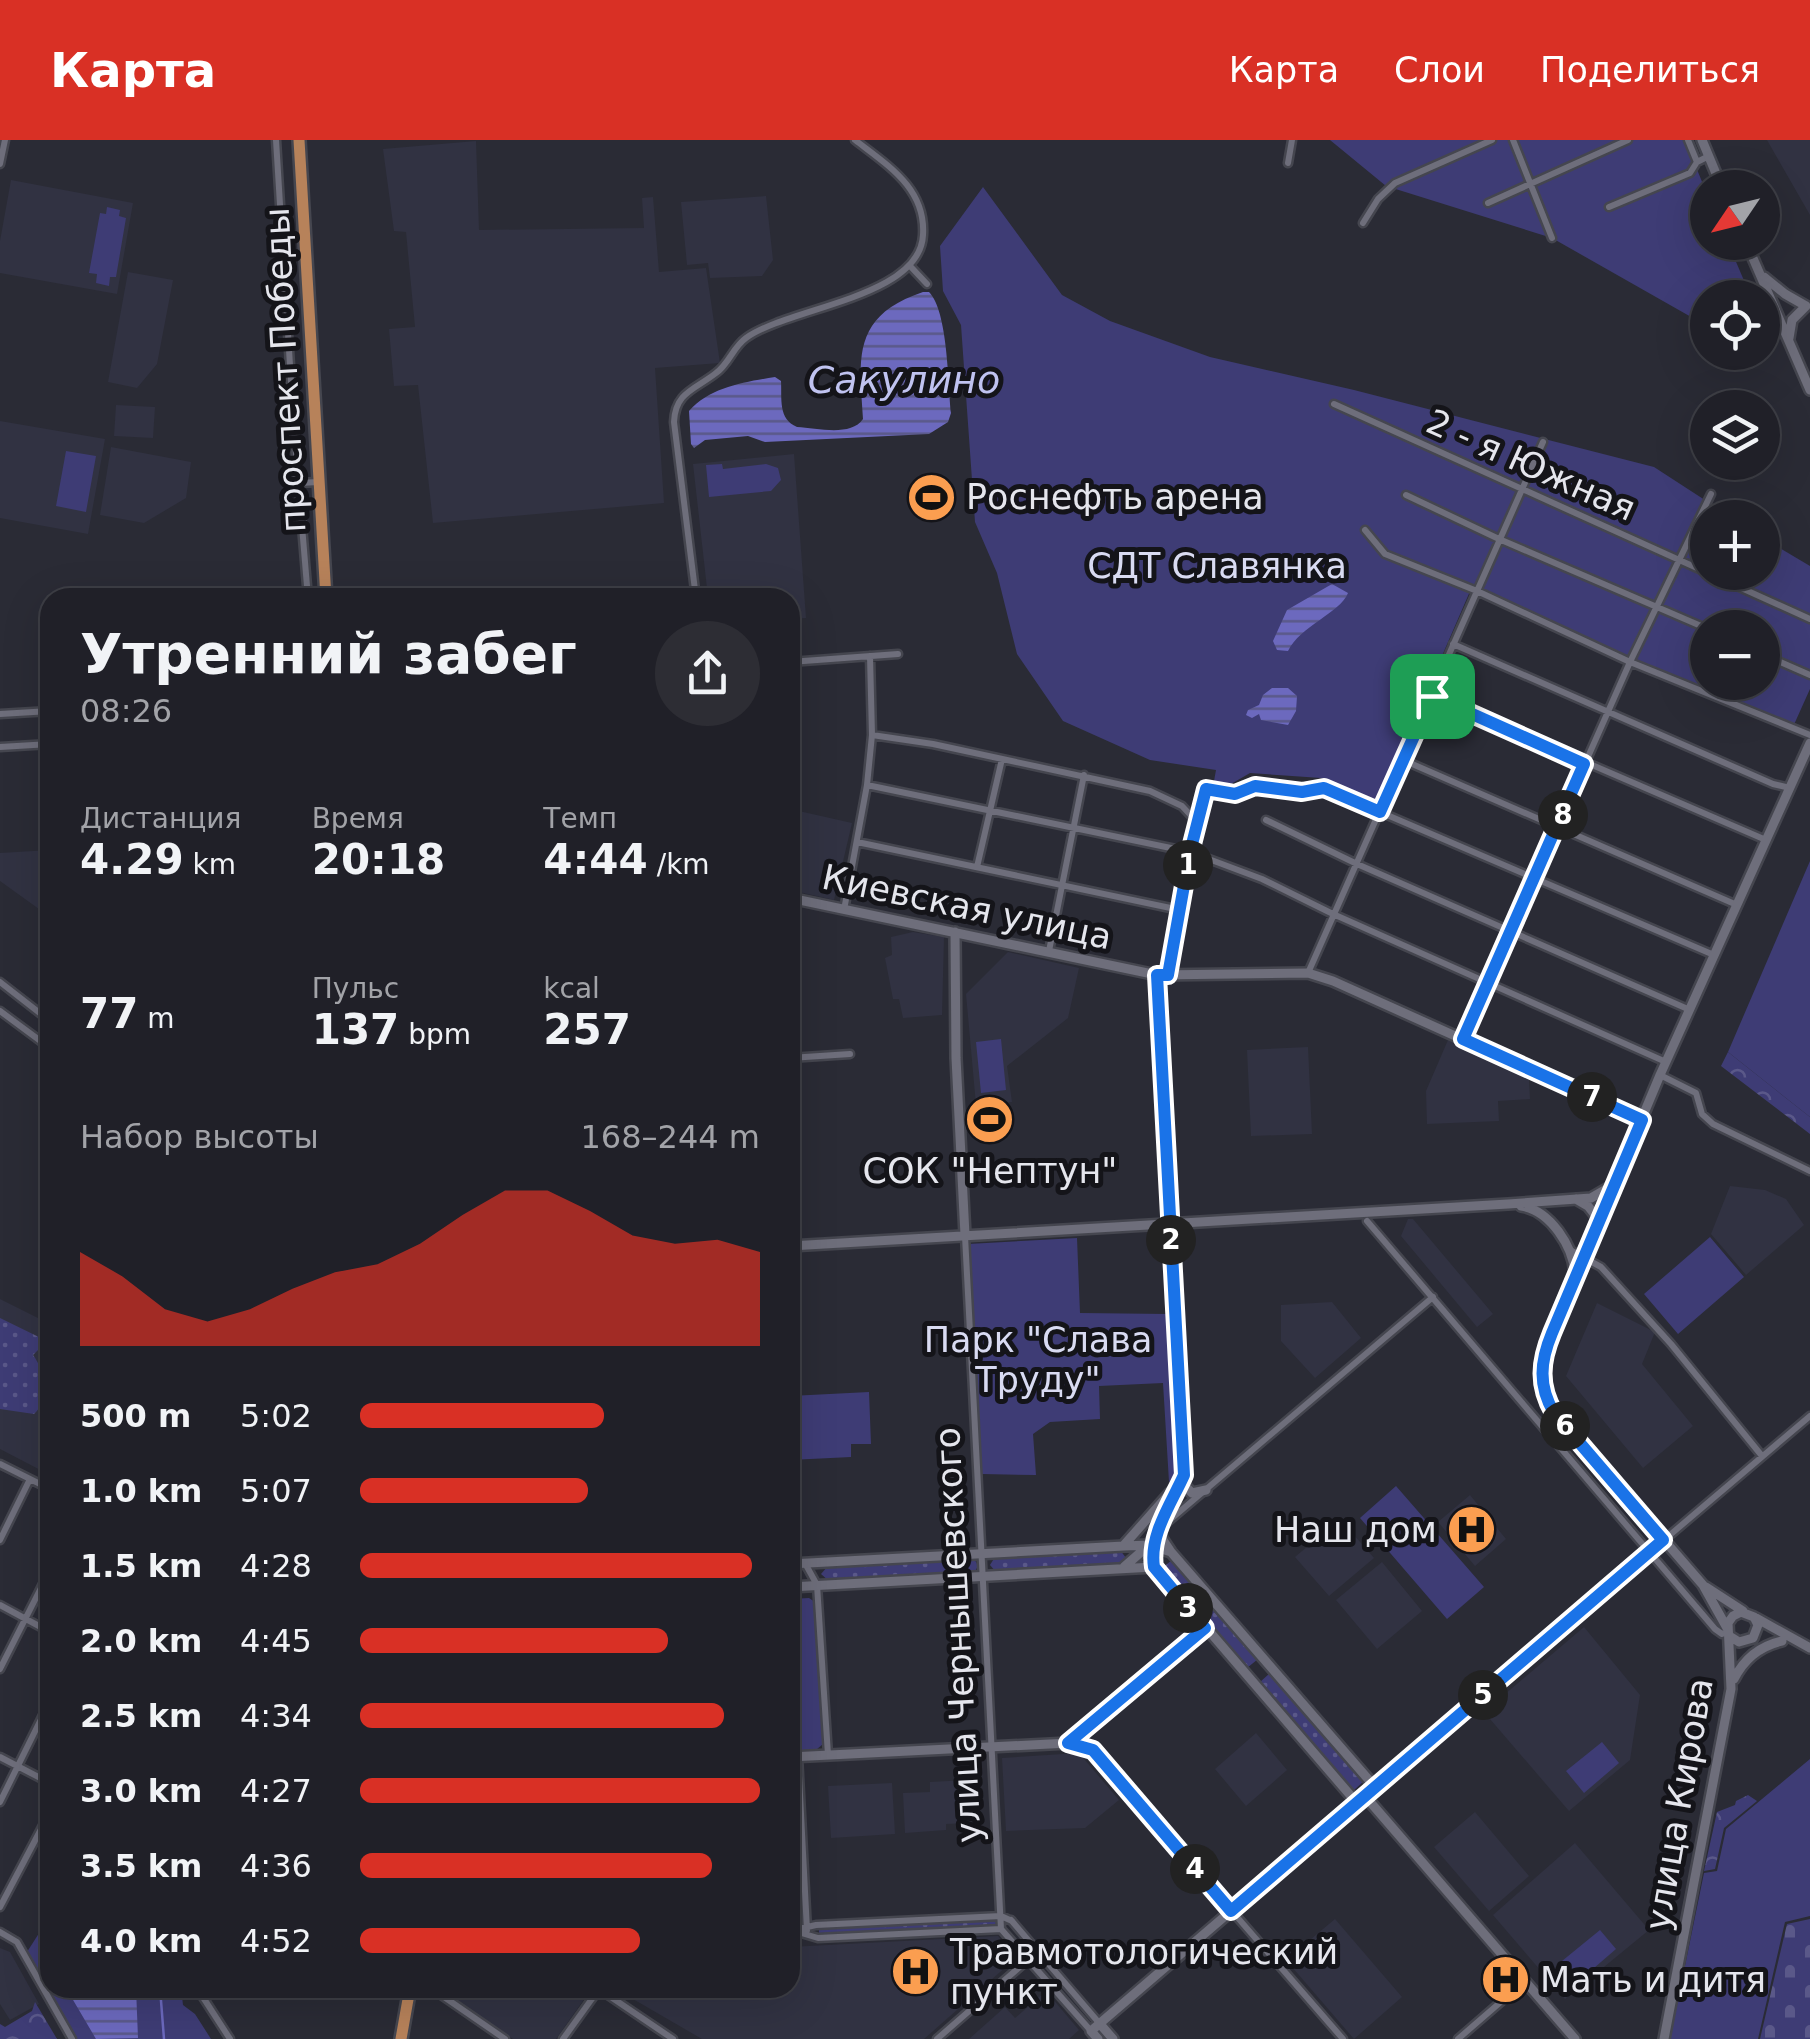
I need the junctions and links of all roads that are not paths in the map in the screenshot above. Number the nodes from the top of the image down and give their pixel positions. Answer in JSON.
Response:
{"nodes":[{"id":1,"x":4,"y":140,"type":"edge"},
{"id":2,"x":276,"y":140,"type":"edge"},
{"id":3,"x":299,"y":140,"type":"edge"},
{"id":4,"x":855,"y":140,"type":"edge"},
{"id":5,"x":1292,"y":140,"type":"edge"},
{"id":6,"x":1492,"y":140,"type":"edge"},
{"id":7,"x":1513,"y":140,"type":"edge"},
{"id":8,"x":1628,"y":140,"type":"edge"},
{"id":9,"x":1688,"y":140,"type":"edge"},
{"id":10,"x":1702,"y":140,"type":"edge"},
{"id":11,"x":1708,"y":156,"type":"junction"},
{"id":12,"x":1697,"y":162,"type":"junction"},
{"id":13,"x":1288,"y":163,"type":"dead end"},
{"id":14,"x":0,"y":164,"type":"edge"},
{"id":15,"x":1714,"y":170,"type":"edge"},
{"id":16,"x":1532,"y":183,"type":"junction"},
{"id":17,"x":1488,"y":203,"type":"dead end"},
{"id":18,"x":1609,"y":207,"type":"dead end"},
{"id":19,"x":1363,"y":223,"type":"dead end"},
{"id":20,"x":1552,"y":238,"type":"dead end"},
{"id":21,"x":1754,"y":260,"type":"edge"},
{"id":22,"x":911,"y":267,"type":"junction"},
{"id":23,"x":1759,"y":272,"type":"junction"},
{"id":24,"x":1762,"y":280,"type":"edge"},
{"id":25,"x":927,"y":284,"type":"dead end"},
{"id":26,"x":1808,"y":306,"type":"edge"},
{"id":27,"x":1780,"y":307,"type":"edge"},
{"id":28,"x":1780,"y":322,"type":"edge"},
{"id":29,"x":1788,"y":341,"type":"junction"},
{"id":30,"x":1810,"y":390,"type":"edge"},
{"id":31,"x":1334,"y":404,"type":"dead end"},
{"id":32,"x":1543,"y":442,"type":"dead end"},
{"id":33,"x":318,"y":482,"type":"junction"},
{"id":34,"x":298,"y":483,"type":"junction"},
{"id":35,"x":1522,"y":489,"type":"junction"},
{"id":36,"x":1406,"y":494,"type":"dead end"},
{"id":37,"x":1711,"y":494,"type":"dead end"},
{"id":38,"x":1366,"y":530,"type":"dead end"},
{"id":39,"x":1499,"y":539,"type":"junction"},
{"id":40,"x":323,"y":558,"type":"junction"},
{"id":41,"x":305,"y":559,"type":"junction"},
{"id":42,"x":1678,"y":559,"type":"junction"},
{"id":43,"x":307,"y":588,"type":"edge"},
{"id":44,"x":325,"y":588,"type":"edge"},
{"id":45,"x":695,"y":588,"type":"edge"},
{"id":46,"x":1476,"y":591,"type":"junction"},
{"id":47,"x":1656,"y":606,"type":"junction"},
{"id":48,"x":1810,"y":619,"type":"edge"},
{"id":49,"x":1690,"y":621,"type":"edge"},
{"id":50,"x":1453,"y":644,"type":"junction"},
{"id":51,"x":898,"y":654,"type":"dead end"},
{"id":52,"x":870,"y":656,"type":"junction"},
{"id":53,"x":800,"y":661,"type":"edge"},
{"id":54,"x":1630,"y":662,"type":"junction"},
{"id":55,"x":1780,"y":662,"type":"edge"},
{"id":56,"x":1810,"y":674,"type":"edge"},
{"id":57,"x":1432,"y":696,"type":"junction"},
{"id":58,"x":40,"y":712,"type":"edge"},
{"id":59,"x":1608,"y":713,"type":"junction"},
{"id":60,"x":0,"y":714,"type":"edge"},
{"id":61,"x":872,"y":735,"type":"junction"},
{"id":62,"x":1810,"y":735,"type":"edge"},
{"id":63,"x":40,"y":744,"type":"edge"},
{"id":64,"x":1810,"y":744,"type":"edge"},
{"id":65,"x":0,"y":746,"type":"edge"},
{"id":66,"x":1002,"y":759,"type":"junction"},
{"id":67,"x":1402,"y":760,"type":"junction"},
{"id":68,"x":1584,"y":764,"type":"junction"},
{"id":69,"x":1084,"y":775,"type":"junction"},
{"id":70,"x":867,"y":785,"type":"junction"},
{"id":71,"x":1790,"y":788,"type":"junction"},
{"id":72,"x":988,"y":812,"type":"junction"},
{"id":73,"x":1380,"y":812,"type":"junction"},
{"id":74,"x":1266,"y":820,"type":"dead end"},
{"id":75,"x":1197,"y":823,"type":"junction"},
{"id":76,"x":1558,"y":826,"type":"junction"},
{"id":77,"x":1074,"y":830,"type":"junction"},
{"id":78,"x":1767,"y":840,"type":"junction"},
{"id":79,"x":857,"y":842,"type":"junction"},
{"id":80,"x":1190,"y":852,"type":"junction"},
{"id":81,"x":1357,"y":864,"type":"junction"},
{"id":82,"x":977,"y":867,"type":"junction"},
{"id":83,"x":1535,"y":878,"type":"junction"},
{"id":84,"x":1063,"y":884,"type":"junction"},
{"id":85,"x":800,"y":900,"type":"edge"},
{"id":86,"x":1738,"y":905,"type":"junction"},
{"id":87,"x":844,"y":910,"type":"junction"},
{"id":88,"x":1180,"y":910,"type":"junction"},
{"id":89,"x":1333,"y":914,"type":"junction"},
{"id":90,"x":955,"y":932,"type":"junction"},
{"id":91,"x":1512,"y":933,"type":"junction"},
{"id":92,"x":1049,"y":951,"type":"junction"},
{"id":93,"x":1716,"y":955,"type":"junction"},
{"id":94,"x":1308,"y":973,"type":"junction"},
{"id":95,"x":1162,"y":975,"type":"junction"},
{"id":96,"x":0,"y":982,"type":"edge"},
{"id":97,"x":1488,"y":983,"type":"junction"},
{"id":98,"x":1690,"y":1010,"type":"junction"},
{"id":99,"x":0,"y":1011,"type":"edge"},
{"id":100,"x":40,"y":1013,"type":"edge"},
{"id":101,"x":1463,"y":1039,"type":"junction"},
{"id":102,"x":40,"y":1041,"type":"edge"},
{"id":103,"x":850,"y":1054,"type":"dead end"},
{"id":104,"x":800,"y":1057,"type":"edge"},
{"id":105,"x":1666,"y":1062,"type":"junction"},
{"id":106,"x":1660,"y":1076,"type":"junction"},
{"id":107,"x":1642,"y":1120,"type":"junction"},
{"id":108,"x":1810,"y":1171,"type":"edge"},
{"id":109,"x":1620,"y":1172,"type":"junction"},
{"id":110,"x":1570,"y":1199,"type":"junction"},
{"id":111,"x":1508,"y":1204,"type":"junction"},
{"id":112,"x":1363,"y":1216,"type":"junction"},
{"id":113,"x":1600,"y":1220,"type":"junction"},
{"id":114,"x":1169,"y":1224,"type":"junction"},
{"id":115,"x":1557,"y":1232,"type":"junction"},
{"id":116,"x":964,"y":1234,"type":"junction"},
{"id":117,"x":1589,"y":1244,"type":"junction"},
{"id":118,"x":800,"y":1245,"type":"edge"},
{"id":119,"x":1568,"y":1247,"type":"junction"},
{"id":120,"x":1583,"y":1259,"type":"junction"},
{"id":121,"x":1575,"y":1278,"type":"junction"},
{"id":122,"x":1433,"y":1297,"type":"junction"},
{"id":123,"x":1810,"y":1416,"type":"edge"},
{"id":124,"x":1762,"y":1456,"type":"junction"},
{"id":125,"x":0,"y":1464,"type":"edge"},
{"id":126,"x":1184,"y":1475,"type":"junction"},
{"id":127,"x":30,"y":1479,"type":"junction"},
{"id":128,"x":40,"y":1484,"type":"edge"},
{"id":129,"x":1206,"y":1490,"type":"junction"},
{"id":130,"x":1158,"y":1531,"type":"junction"},
{"id":131,"x":0,"y":1540,"type":"edge"},
{"id":132,"x":1663,"y":1540,"type":"junction"},
{"id":133,"x":1124,"y":1546,"type":"junction"},
{"id":134,"x":1151,"y":1546,"type":"junction"},
{"id":135,"x":1650,"y":1551,"type":"junction"},
{"id":136,"x":1170,"y":1552,"type":"junction"},
{"id":137,"x":982,"y":1554,"type":"junction"},
{"id":138,"x":800,"y":1564,"type":"edge"},
{"id":139,"x":805,"y":1564,"type":"junction"},
{"id":140,"x":1154,"y":1567,"type":"junction"},
{"id":141,"x":1124,"y":1568,"type":"junction"},
{"id":142,"x":983,"y":1576,"type":"junction"},
{"id":143,"x":817,"y":1585,"type":"junction"},
{"id":144,"x":1703,"y":1585,"type":"junction"},
{"id":145,"x":800,"y":1586,"type":"edge"},
{"id":146,"x":40,"y":1590,"type":"edge"},
{"id":147,"x":0,"y":1606,"type":"edge"},
{"id":148,"x":1750,"y":1614,"type":"junction"},
{"id":149,"x":25,"y":1619,"type":"junction"},
{"id":150,"x":40,"y":1627,"type":"edge"},
{"id":151,"x":1205,"y":1628,"type":"junction"},
{"id":152,"x":1729,"y":1632,"type":"junction"},
{"id":153,"x":1751,"y":1640,"type":"junction"},
{"id":154,"x":1782,"y":1641,"type":"junction"},
{"id":155,"x":1806,"y":1646,"type":"edge"},
{"id":156,"x":1267,"y":1663,"type":"junction"},
{"id":157,"x":0,"y":1669,"type":"edge"},
{"id":158,"x":1249,"y":1678,"type":"junction"},
{"id":159,"x":1732,"y":1684,"type":"junction"},
{"id":160,"x":40,"y":1722,"type":"edge"},
{"id":161,"x":1068,"y":1743,"type":"junction"},
{"id":162,"x":992,"y":1746,"type":"junction"},
{"id":163,"x":828,"y":1755,"type":"junction"},
{"id":164,"x":0,"y":1757,"type":"edge"},
{"id":165,"x":800,"y":1757,"type":"edge"},
{"id":166,"x":18,"y":1766,"type":"junction"},
{"id":167,"x":40,"y":1778,"type":"edge"},
{"id":168,"x":1375,"y":1788,"type":"junction"},
{"id":169,"x":1361,"y":1800,"type":"junction"},
{"id":170,"x":0,"y":1802,"type":"edge"},
{"id":171,"x":40,"y":1831,"type":"edge"},
{"id":172,"x":800,"y":1832,"type":"edge"},
{"id":173,"x":0,"y":1908,"type":"edge"},
{"id":174,"x":1231,"y":1911,"type":"junction"},
{"id":175,"x":1001,"y":1912,"type":"junction"},
{"id":176,"x":1002,"y":1929,"type":"junction"},
{"id":177,"x":800,"y":1931,"type":"edge"},
{"id":178,"x":808,"y":1931,"type":"junction"},
{"id":179,"x":0,"y":1933,"type":"edge"},
{"id":180,"x":1037,"y":1952,"type":"junction"},
{"id":181,"x":1028,"y":1960,"type":"junction"},
{"id":182,"x":1526,"y":1981,"type":"junction"},
{"id":183,"x":40,"y":1983,"type":"edge"},
{"id":184,"x":49,"y":1998,"type":"edge"},
{"id":185,"x":203,"y":1998,"type":"edge"},
{"id":186,"x":408,"y":1998,"type":"edge"},
{"id":187,"x":446,"y":1998,"type":"edge"},
{"id":188,"x":592,"y":1998,"type":"edge"},
{"id":189,"x":614,"y":1998,"type":"edge"},
{"id":190,"x":1096,"y":2032,"type":"edge"},
{"id":191,"x":72,"y":2039,"type":"edge"},
{"id":192,"x":230,"y":2039,"type":"edge"},
{"id":193,"x":401,"y":2039,"type":"edge"},
{"id":194,"x":505,"y":2039,"type":"edge"},
{"id":195,"x":563,"y":2039,"type":"edge"},
{"id":196,"x":673,"y":2039,"type":"edge"},
{"id":197,"x":937,"y":2039,"type":"edge"},
{"id":198,"x":1113,"y":2039,"type":"edge"},
{"id":199,"x":1343,"y":2039,"type":"edge"},
{"id":200,"x":1458,"y":2039,"type":"edge"},
{"id":201,"x":1575,"y":2039,"type":"edge"},
{"id":202,"x":1664,"y":2039,"type":"edge"}],
"edges":[{"from":1,"to":14,"type":"street"},
{"from":2,"to":34,"type":"street"},
{"from":3,"to":33,"type":"main road","name":"проспект Победы"},
{"from":4,"to":22,"type":"street"},
{"from":5,"to":13,"type":"street"},
{"from":6,"to":19,"type":"street"},
{"from":7,"to":16,"type":"street"},
{"from":8,"to":16,"type":"street"},
{"from":9,"to":12,"type":"street"},
{"from":10,"to":11,"type":"main road"},
{"from":11,"to":12,"type":"street"},
{"from":11,"to":15,"type":"main road"},
{"from":12,"to":18,"type":"street"},
{"from":16,"to":17,"type":"street"},
{"from":16,"to":20,"type":"street"},
{"from":21,"to":23,"type":"main road"},
{"from":22,"to":25,"type":"street"},
{"from":22,"to":45,"type":"street"},
{"from":23,"to":24,"type":"main road"},
{"from":23,"to":26,"type":"main road"},
{"from":26,"to":27,"type":"main road"},
{"from":26,"to":29,"type":"main road"},
{"from":28,"to":29,"type":"main road"},
{"from":29,"to":30,"type":"main road"},
{"from":31,"to":35,"type":"street","name":"2 - я Южная"},
{"from":32,"to":35,"type":"street"},
{"from":33,"to":34,"type":"street"},
{"from":33,"to":40,"type":"main road","name":"проспект Победы"},
{"from":34,"to":41,"type":"street"},
{"from":35,"to":39,"type":"street"},
{"from":35,"to":42,"type":"street","name":"2 - я Южная"},
{"from":36,"to":39,"type":"street"},
{"from":37,"to":42,"type":"street"},
{"from":38,"to":46,"type":"street"},
{"from":39,"to":46,"type":"street"},
{"from":39,"to":47,"type":"street"},
{"from":40,"to":41,"type":"street"},
{"from":40,"to":44,"type":"main road","name":"проспект Победы"},
{"from":41,"to":43,"type":"street"},
{"from":42,"to":47,"type":"street"},
{"from":42,"to":48,"type":"street","name":"2 - я Южная"},
{"from":46,"to":50,"type":"street"},
{"from":46,"to":54,"type":"street"},
{"from":47,"to":49,"type":"street"},
{"from":47,"to":54,"type":"street"},
{"from":50,"to":57,"type":"street"},
{"from":50,"to":59,"type":"street"},
{"from":51,"to":52,"type":"street"},
{"from":52,"to":53,"type":"street"},
{"from":52,"to":61,"type":"street"},
{"from":54,"to":59,"type":"street"},
{"from":54,"to":62,"type":"street"},
{"from":55,"to":56,"type":"street"},
{"from":57,"to":67,"type":"street"},
{"from":57,"to":68,"type":"street"},
{"from":58,"to":60,"type":"street"},
{"from":59,"to":68,"type":"street"},
{"from":59,"to":71,"type":"street"},
{"from":61,"to":66,"type":"street"},
{"from":61,"to":70,"type":"street"},
{"from":63,"to":65,"type":"street"},
{"from":64,"to":71,"type":"main road"},
{"from":66,"to":69,"type":"street"},
{"from":66,"to":72,"type":"street"},
{"from":67,"to":73,"type":"street"},
{"from":67,"to":76,"type":"street"},
{"from":68,"to":76,"type":"street"},
{"from":68,"to":78,"type":"street"},
{"from":69,"to":75,"type":"street"},
{"from":69,"to":77,"type":"street"},
{"from":70,"to":72,"type":"street"},
{"from":70,"to":79,"type":"street"},
{"from":71,"to":78,"type":"main road"},
{"from":72,"to":77,"type":"street"},
{"from":72,"to":82,"type":"street"},
{"from":73,"to":75,"type":"street"},
{"from":73,"to":81,"type":"street"},
{"from":73,"to":83,"type":"street"},
{"from":74,"to":81,"type":"street"},
{"from":75,"to":80,"type":"street"},
{"from":76,"to":83,"type":"street"},
{"from":76,"to":86,"type":"street"},
{"from":77,"to":80,"type":"street"},
{"from":77,"to":84,"type":"street"},
{"from":78,"to":86,"type":"main road"},
{"from":79,"to":82,"type":"street"},
{"from":79,"to":87,"type":"street"},
{"from":80,"to":88,"type":"street"},
{"from":80,"to":89,"type":"street"},
{"from":81,"to":89,"type":"street"},
{"from":81,"to":91,"type":"street"},
{"from":82,"to":84,"type":"street"},
{"from":83,"to":91,"type":"street"},
{"from":83,"to":93,"type":"street"},
{"from":84,"to":88,"type":"street"},
{"from":84,"to":92,"type":"street"},
{"from":85,"to":87,"type":"main road","name":"Киевская улица"},
{"from":86,"to":93,"type":"main road"},
{"from":87,"to":90,"type":"main road","name":"Киевская улица"},
{"from":88,"to":95,"type":"street"},
{"from":89,"to":94,"type":"street"},
{"from":89,"to":97,"type":"street"},
{"from":90,"to":92,"type":"main road","name":"Киевская улица"},
{"from":90,"to":116,"type":"main road","name":"улица Чернышевского"},
{"from":91,"to":97,"type":"street"},
{"from":91,"to":98,"type":"street"},
{"from":92,"to":95,"type":"main road","name":"Киевская улица"},
{"from":93,"to":98,"type":"main road"},
{"from":94,"to":95,"type":"main road","name":"Киевская улица"},
{"from":94,"to":101,"type":"main road","name":"Киевская улица"},
{"from":95,"to":114,"type":"main road"},
{"from":96,"to":100,"type":"street"},
{"from":97,"to":101,"type":"street"},
{"from":97,"to":105,"type":"street"},
{"from":98,"to":105,"type":"main road"},
{"from":99,"to":102,"type":"street"},
{"from":101,"to":107,"type":"main road","name":"Киевская улица"},
{"from":103,"to":104,"type":"street"},
{"from":105,"to":106,"type":"main road"},
{"from":106,"to":107,"type":"main road"},
{"from":106,"to":108,"type":"street"},
{"from":107,"to":109,"type":"main road"},
{"from":109,"to":110,"type":"main road"},
{"from":109,"to":113,"type":"main road"},
{"from":110,"to":111,"type":"main road"},
{"from":110,"to":113,"type":"main road"},
{"from":110,"to":115,"type":"main road"},
{"from":111,"to":112,"type":"main road"},
{"from":111,"to":115,"type":"main road"},
{"from":112,"to":114,"type":"main road"},
{"from":112,"to":122,"type":"street"},
{"from":113,"to":117,"type":"main road"},
{"from":114,"to":116,"type":"main road"},
{"from":114,"to":126,"type":"main road"},
{"from":115,"to":117,"type":"main road"},
{"from":115,"to":119,"type":"main road"},
{"from":116,"to":118,"type":"main road"},
{"from":116,"to":137,"type":"street","name":"улица Чернышевского"},
{"from":117,"to":120,"type":"main road"},
{"from":119,"to":120,"type":"street"},
{"from":119,"to":121,"type":"main road"},
{"from":120,"to":121,"type":"main road"},
{"from":120,"to":124,"type":"street"},
{"from":121,"to":132,"type":"main road"},
{"from":122,"to":129,"type":"street"},
{"from":122,"to":135,"type":"street"},
{"from":123,"to":124,"type":"street"},
{"from":124,"to":132,"type":"street"},
{"from":125,"to":127,"type":"street"},
{"from":126,"to":129,"type":"main road"},
{"from":126,"to":130,"type":"main road"},
{"from":126,"to":133,"type":"main road"},
{"from":127,"to":128,"type":"street"},
{"from":127,"to":131,"type":"street"},
{"from":129,"to":130,"type":"street"},
{"from":130,"to":134,"type":"main road"},
{"from":130,"to":136,"type":"main road"},
{"from":132,"to":135,"type":"main road"},
{"from":132,"to":144,"type":"main road"},
{"from":133,"to":134,"type":"main road"},
{"from":133,"to":137,"type":"main road"},
{"from":133,"to":141,"type":"main road"},
{"from":134,"to":136,"type":"main road"},
{"from":134,"to":140,"type":"main road"},
{"from":134,"to":141,"type":"main road"},
{"from":135,"to":152,"type":"street"},
{"from":135,"to":168,"type":"main road"},
{"from":136,"to":140,"type":"main road"},
{"from":136,"to":156,"type":"main road"},
{"from":137,"to":139,"type":"main road"},
{"from":137,"to":142,"type":"street","name":"улица Чернышевского"},
{"from":138,"to":139,"type":"main road"},
{"from":139,"to":143,"type":"street"},
{"from":140,"to":141,"type":"main road"},
{"from":140,"to":151,"type":"main road"},
{"from":141,"to":142,"type":"main road"},
{"from":142,"to":143,"type":"main road"},
{"from":142,"to":162,"type":"street","name":"улица Чернышевского"},
{"from":143,"to":145,"type":"main road"},
{"from":143,"to":163,"type":"street"},
{"from":144,"to":148,"type":"main road"},
{"from":144,"to":152,"type":"main road"},
{"from":146,"to":149,"type":"street"},
{"from":147,"to":149,"type":"street"},
{"from":148,"to":152,"type":"main road"},
{"from":148,"to":153,"type":"main road"},
{"from":148,"to":155,"type":"main road"},
{"from":149,"to":150,"type":"street"},
{"from":149,"to":157,"type":"street"},
{"from":151,"to":158,"type":"main road"},
{"from":151,"to":161,"type":"main road"},
{"from":152,"to":153,"type":"main road"},
{"from":152,"to":159,"type":"main road","name":"улица Кирова"},
{"from":153,"to":154,"type":"main road"},
{"from":153,"to":159,"type":"main road"},
{"from":154,"to":155,"type":"main road"},
{"from":154,"to":159,"type":"main road"},
{"from":156,"to":158,"type":"main road"},
{"from":156,"to":168,"type":"main road"},
{"from":158,"to":169,"type":"main road"},
{"from":159,"to":202,"type":"main road","name":"улица Кирова"},
{"from":160,"to":166,"type":"street"},
{"from":161,"to":162,"type":"main road"},
{"from":161,"to":174,"type":"street"},
{"from":162,"to":163,"type":"main road"},
{"from":162,"to":175,"type":"street","name":"улица Чернышевского"},
{"from":163,"to":165,"type":"main road"},
{"from":164,"to":166,"type":"street"},
{"from":166,"to":167,"type":"street"},
{"from":166,"to":170,"type":"street"},
{"from":168,"to":169,"type":"main road"},
{"from":169,"to":174,"type":"main road"},
{"from":169,"to":182,"type":"main road"},
{"from":171,"to":173,"type":"street"},
{"from":172,"to":178,"type":"street"},
{"from":174,"to":190,"type":"main road"},
{"from":174,"to":199,"type":"street"},
{"from":175,"to":176,"type":"street","name":"улица Чернышевского"},
{"from":175,"to":178,"type":"street"},
{"from":175,"to":180,"type":"street"},
{"from":176,"to":178,"type":"street"},
{"from":176,"to":181,"type":"street"},
{"from":177,"to":178,"type":"street"},
{"from":179,"to":183,"type":"street"},
{"from":180,"to":181,"type":"street"},
{"from":180,"to":190,"type":"street"},
{"from":181,"to":190,"type":"street"},
{"from":181,"to":197,"type":"street"},
{"from":182,"to":200,"type":"street"},
{"from":182,"to":201,"type":"main road"},
{"from":184,"to":191,"type":"street"},
{"from":185,"to":192,"type":"street"},
{"from":186,"to":193,"type":"main road"},
{"from":187,"to":194,"type":"street"},
{"from":188,"to":195,"type":"street"},
{"from":189,"to":196,"type":"street"},
{"from":190,"to":198,"type":"main road"}]}
